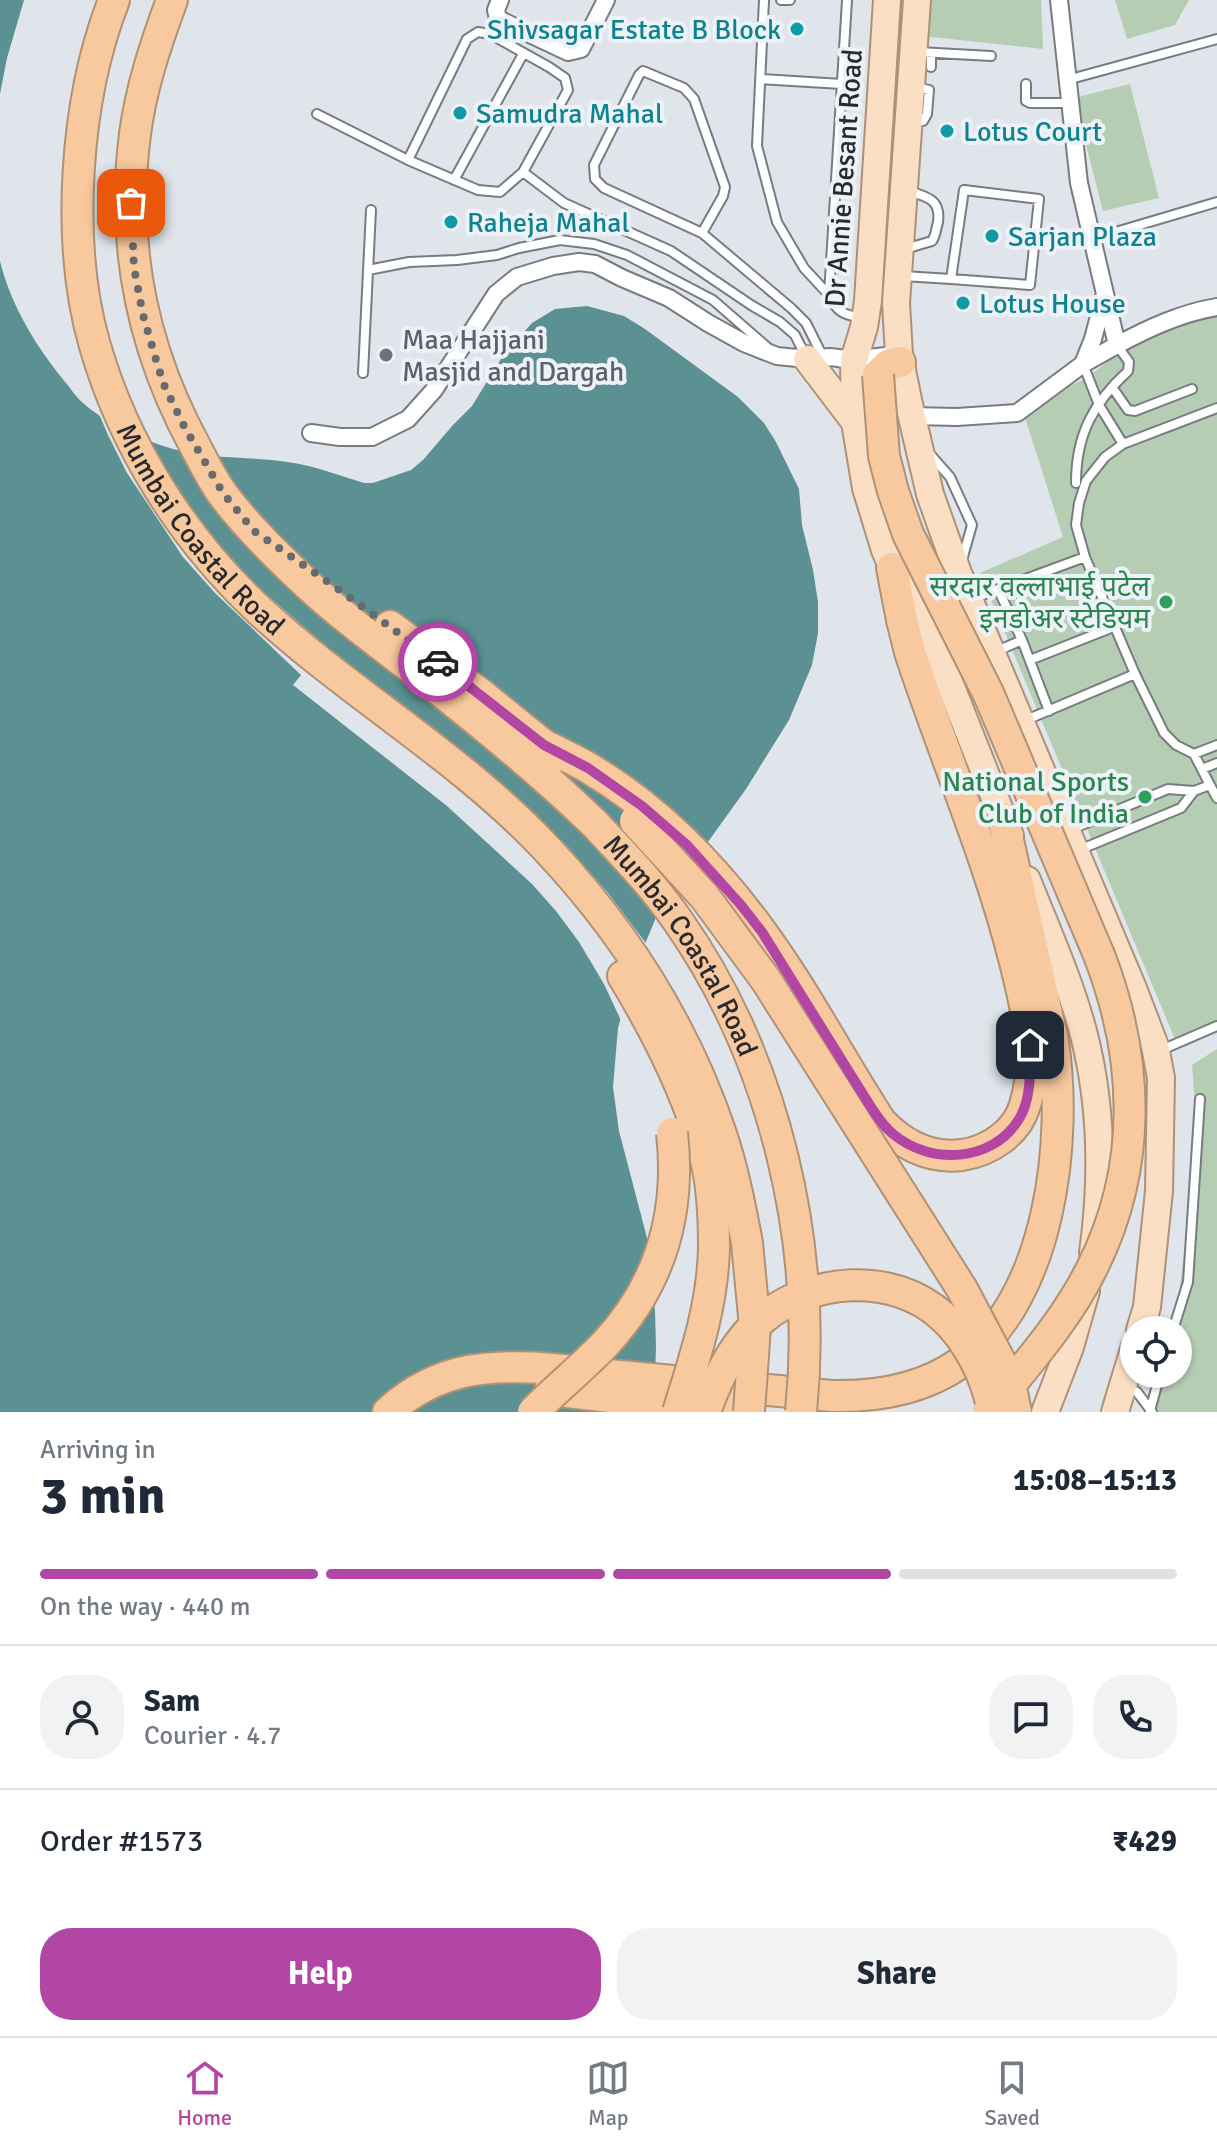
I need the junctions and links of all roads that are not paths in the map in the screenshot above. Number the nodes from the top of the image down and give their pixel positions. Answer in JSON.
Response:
{"nodes":[{"id":1,"x":114,"y":0,"type":"edge"},
{"id":2,"x":172,"y":0,"type":"edge"},
{"id":3,"x":500,"y":0,"type":"edge"},
{"id":4,"x":606,"y":0,"type":"edge"},
{"id":5,"x":764,"y":0,"type":"edge"},
{"id":6,"x":781,"y":0,"type":"edge"},
{"id":7,"x":790,"y":0,"type":"edge"},
{"id":8,"x":847,"y":0,"type":"edge"},
{"id":9,"x":887,"y":0,"type":"edge"},
{"id":10,"x":917,"y":0,"type":"edge"},
{"id":11,"x":1059,"y":0,"type":"edge"},
{"id":12,"x":1217,"y":39,"type":"edge"},
{"id":13,"x":523,"y":54,"type":"junction"},
{"id":14,"x":991,"y":56,"type":"dead end"},
{"id":15,"x":925,"y":57,"type":"junction"},
{"id":16,"x":760,"y":79,"type":"junction"},
{"id":17,"x":1067,"y":80,"type":"junction"},
{"id":18,"x":842,"y":84,"type":"junction"},
{"id":19,"x":1026,"y":84,"type":"dead end"},
{"id":20,"x":1069,"y":103,"type":"junction"},
{"id":21,"x":317,"y":114,"type":"dead end"},
{"id":22,"x":408,"y":160,"type":"junction"},
{"id":23,"x":523,"y":172,"type":"junction"},
{"id":24,"x":454,"y":180,"type":"junction"},
{"id":25,"x":904,"y":190,"type":"junction"},
{"id":26,"x":1217,"y":202,"type":"edge"},
{"id":27,"x":371,"y":210,"type":"dead end"},
{"id":28,"x":702,"y":233,"type":"junction"},
{"id":29,"x":1092,"y":239,"type":"junction"},
{"id":30,"x":900,"y":250,"type":"junction"},
{"id":31,"x":368,"y":270,"type":"junction"},
{"id":32,"x":898,"y":276,"type":"junction"},
{"id":33,"x":951,"y":279,"type":"junction"},
{"id":34,"x":1105,"y":294,"type":"junction"},
{"id":35,"x":829,"y":295,"type":"junction"},
{"id":36,"x":1217,"y":307,"type":"edge"},
{"id":37,"x":866,"y":317,"type":"junction"},
{"id":38,"x":1117,"y":345,"type":"junction"},
{"id":39,"x":777,"y":356,"type":"junction"},
{"id":40,"x":815,"y":358,"type":"junction"},
{"id":41,"x":883,"y":363,"type":"junction"},
{"id":42,"x":1083,"y":364,"type":"junction"},
{"id":43,"x":363,"y":373,"type":"dead end"},
{"id":44,"x":1112,"y":387,"type":"junction"},
{"id":45,"x":1192,"y":389,"type":"dead end"},
{"id":46,"x":1099,"y":405,"type":"junction"},
{"id":47,"x":1217,"y":408,"type":"edge"},
{"id":48,"x":855,"y":422,"type":"junction"},
{"id":49,"x":915,"y":428,"type":"junction"},
{"id":50,"x":311,"y":433,"type":"dead end"},
{"id":51,"x":1123,"y":444,"type":"junction"},
{"id":52,"x":1076,"y":483,"type":"dead end"},
{"id":53,"x":254,"y":531,"type":"junction"},
{"id":54,"x":1085,"y":557,"type":"junction"},
{"id":55,"x":892,"y":568,"type":"junction"},
{"id":56,"x":998,"y":589,"type":"junction"},
{"id":57,"x":979,"y":595,"type":"junction"},
{"id":58,"x":1116,"y":626,"type":"junction"},
{"id":59,"x":1022,"y":640,"type":"junction"},
{"id":60,"x":998,"y":650,"type":"junction"},
{"id":61,"x":312,"y":656,"type":"junction"},
{"id":62,"x":1030,"y":660,"type":"junction"},
{"id":63,"x":1135,"y":674,"type":"junction"},
{"id":64,"x":1049,"y":711,"type":"junction"},
{"id":65,"x":1027,"y":719,"type":"junction"},
{"id":66,"x":544,"y":745,"type":"junction"},
{"id":67,"x":1217,"y":745,"type":"edge"},
{"id":68,"x":1194,"y":754,"type":"junction"},
{"id":69,"x":1217,"y":763,"type":"edge"},
{"id":70,"x":1202,"y":769,"type":"junction"},
{"id":71,"x":1210,"y":785,"type":"junction"},
{"id":72,"x":1194,"y":791,"type":"junction"},
{"id":73,"x":1216,"y":796,"type":"edge"},
{"id":74,"x":1003,"y":818,"type":"junction"},
{"id":75,"x":1071,"y":842,"type":"junction"},
{"id":76,"x":600,"y":939,"type":"junction"},
{"id":77,"x":1217,"y":1026,"type":"edge"},
{"id":78,"x":1156,"y":1052,"type":"junction"},
{"id":79,"x":1200,"y":1099,"type":"dead end"},
{"id":80,"x":1144,"y":1316,"type":"edge"},
{"id":81,"x":1177,"y":1316,"type":"edge"},
{"id":82,"x":1122,"y":1388,"type":"edge"},
{"id":83,"x":1130,"y":1388,"type":"edge"},
{"id":84,"x":1157,"y":1388,"type":"edge"},
{"id":85,"x":811,"y":1404,"type":"edge"},
{"id":86,"x":1151,"y":1411,"type":"edge"},
{"id":87,"x":388,"y":1412,"type":"edge"},
{"id":88,"x":422,"y":1412,"type":"edge"},
{"id":89,"x":533,"y":1412,"type":"edge"},
{"id":90,"x":678,"y":1412,"type":"edge"},
{"id":91,"x":705,"y":1412,"type":"edge"},
{"id":92,"x":738,"y":1412,"type":"edge"},
{"id":93,"x":749,"y":1412,"type":"edge"},
{"id":94,"x":991,"y":1412,"type":"edge"},
{"id":95,"x":1016,"y":1412,"type":"edge"},
{"id":96,"x":1045,"y":1412,"type":"edge"},
{"id":97,"x":1115,"y":1412,"type":"edge"}],
"edges":[{"from":1,"to":61,"type":"highway","name":"Mumbai Coastal Road"},
{"from":2,"to":53,"type":"highway","name":"Mumbai Coastal Road"},
{"from":3,"to":4,"type":"street"},
{"from":5,"to":16,"type":"lane"},
{"from":6,"to":7,"type":"lane"},
{"from":8,"to":18,"type":"lane"},
{"from":9,"to":37,"type":"main road","name":"Dr Annie Besant Road"},
{"from":10,"to":15,"type":"main road"},
{"from":11,"to":17,"type":"street"},
{"from":12,"to":17,"type":"lane"},
{"from":13,"to":22,"type":"lane"},
{"from":13,"to":23,"type":"lane"},
{"from":13,"to":24,"type":"lane"},
{"from":14,"to":15,"type":"lane"},
{"from":15,"to":25,"type":"main road"},
{"from":16,"to":18,"type":"lane"},
{"from":16,"to":35,"type":"lane"},
{"from":17,"to":20,"type":"street"},
{"from":18,"to":35,"type":"lane"},
{"from":19,"to":20,"type":"lane"},
{"from":20,"to":29,"type":"street"},
{"from":21,"to":22,"type":"lane"},
{"from":22,"to":24,"type":"lane"},
{"from":23,"to":24,"type":"lane"},
{"from":23,"to":40,"type":"lane"},
{"from":25,"to":30,"type":"main road"},
{"from":25,"to":30,"type":"lane"},
{"from":26,"to":29,"type":"lane"},
{"from":27,"to":31,"type":"lane"},
{"from":28,"to":28,"type":"lane"},
{"from":28,"to":40,"type":"lane"},
{"from":29,"to":34,"type":"street"},
{"from":30,"to":32,"type":"main road"},
{"from":31,"to":39,"type":"lane"},
{"from":31,"to":43,"type":"lane"},
{"from":32,"to":33,"type":"lane"},
{"from":32,"to":41,"type":"main road"},
{"from":33,"to":33,"type":"lane"},
{"from":34,"to":38,"type":"street"},
{"from":34,"to":42,"type":"street"},
{"from":35,"to":37,"type":"lane"},
{"from":36,"to":38,"type":"street"},
{"from":37,"to":41,"type":"main road","name":"Dr Annie Besant Road"},
{"from":38,"to":42,"type":"street"},
{"from":38,"to":44,"type":"lane"},
{"from":39,"to":40,"type":"street"},
{"from":39,"to":50,"type":"street"},
{"from":40,"to":41,"type":"street"},
{"from":40,"to":48,"type":"main road"},
{"from":41,"to":48,"type":"main road"},
{"from":41,"to":49,"type":"main road"},
{"from":41,"to":94,"type":"highway","bridge":true},
{"from":42,"to":46,"type":"lane"},
{"from":42,"to":49,"type":"street"},
{"from":44,"to":45,"type":"lane"},
{"from":44,"to":46,"type":"lane"},
{"from":46,"to":51,"type":"lane"},
{"from":46,"to":52,"type":"lane"},
{"from":47,"to":51,"type":"lane"},
{"from":48,"to":55,"type":"main road"},
{"from":49,"to":57,"type":"main road"},
{"from":51,"to":54,"type":"lane"},
{"from":53,"to":66,"type":"highway"},
{"from":53,"to":85,"type":"highway","name":"Mumbai Coastal Road","bridge":true},
{"from":54,"to":56,"type":"lane"},
{"from":54,"to":58,"type":"lane"},
{"from":55,"to":66,"type":"highway"},
{"from":55,"to":74,"type":"main road"},
{"from":56,"to":57,"type":"lane"},
{"from":56,"to":59,"type":"lane"},
{"from":57,"to":60,"type":"main road"},
{"from":58,"to":62,"type":"lane"},
{"from":58,"to":63,"type":"lane"},
{"from":59,"to":60,"type":"lane"},
{"from":59,"to":62,"type":"lane"},
{"from":60,"to":65,"type":"main road"},
{"from":61,"to":76,"type":"highway"},
{"from":61,"to":93,"type":"highway","name":"Mumbai Coastal Road","bridge":true},
{"from":62,"to":64,"type":"lane"},
{"from":63,"to":64,"type":"lane"},
{"from":63,"to":68,"type":"lane"},
{"from":64,"to":65,"type":"lane"},
{"from":65,"to":75,"type":"main road"},
{"from":66,"to":95,"type":"highway","bridge":true},
{"from":67,"to":68,"type":"lane"},
{"from":68,"to":70,"type":"lane"},
{"from":69,"to":70,"type":"lane"},
{"from":70,"to":71,"type":"lane"},
{"from":71,"to":72,"type":"lane"},
{"from":71,"to":73,"type":"lane"},
{"from":72,"to":75,"type":"lane"},
{"from":72,"to":75,"type":"lane"},
{"from":74,"to":85,"type":"highway"},
{"from":74,"to":96,"type":"main road"},
{"from":75,"to":78,"type":"main road"},
{"from":76,"to":89,"type":"highway","bridge":true},
{"from":76,"to":90,"type":"highway","bridge":true},
{"from":77,"to":78,"type":"lane"},
{"from":78,"to":80,"type":"main road"},
{"from":79,"to":81,"type":"lane"},
{"from":82,"to":97,"type":"main road"},
{"from":83,"to":86,"type":"lane"},
{"from":84,"to":86,"type":"lane"},
{"from":85,"to":87,"type":"highway","bridge":true},
{"from":88,"to":92,"type":"highway","bridge":true},
{"from":91,"to":94,"type":"highway","bridge":true}]}
